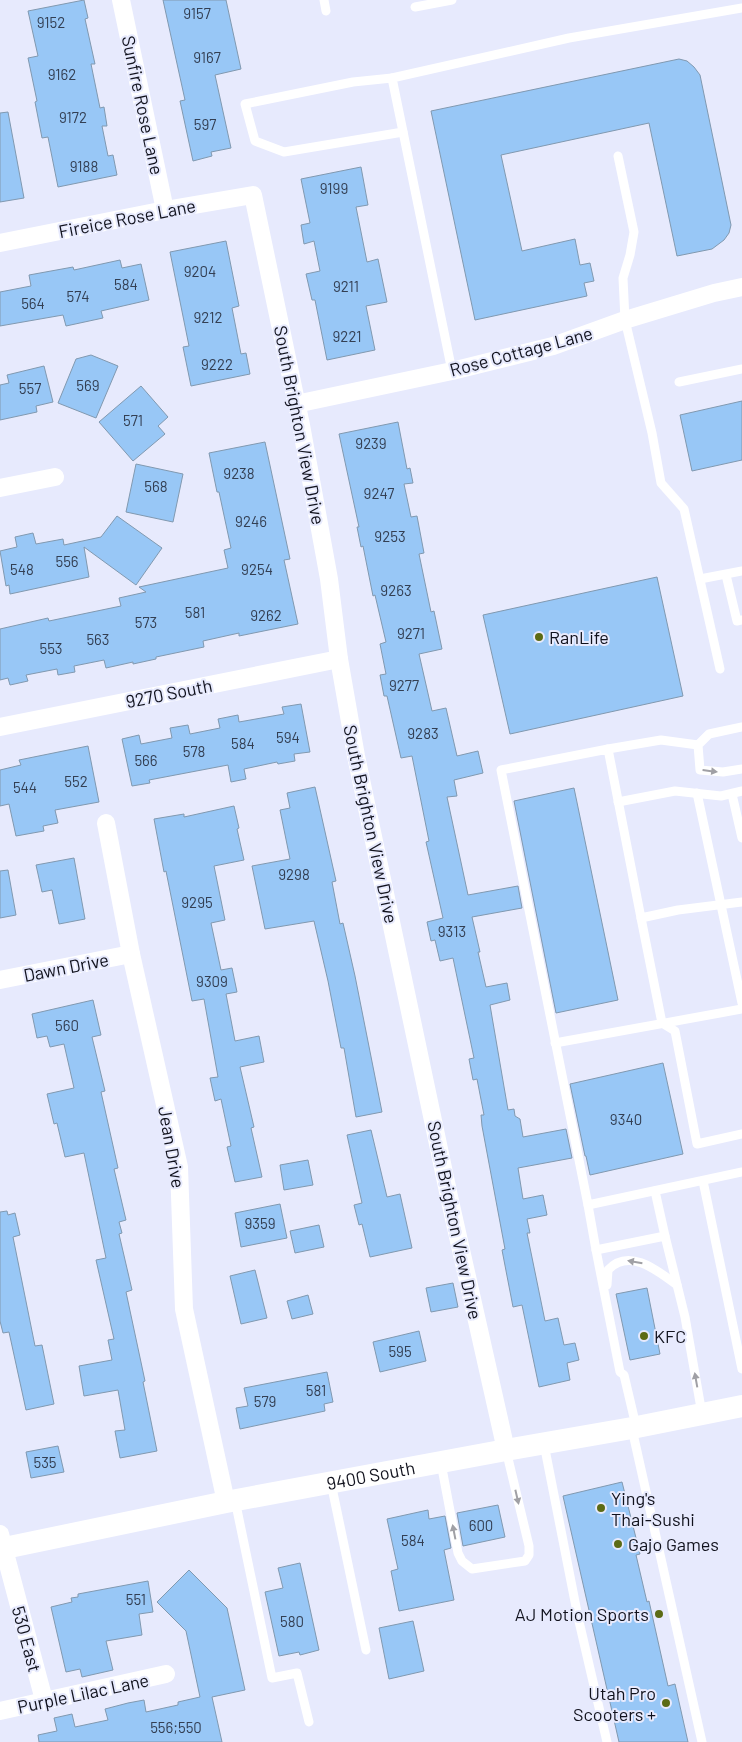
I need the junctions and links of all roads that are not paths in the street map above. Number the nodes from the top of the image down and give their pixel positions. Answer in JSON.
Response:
{"nodes":[{"id":1,"x":121,"y":0,"type":"edge"},
{"id":2,"x":324,"y":0,"type":"edge"},
{"id":3,"x":452,"y":0,"type":"edge"},
{"id":4,"x":416,"y":7,"type":"dead end"},
{"id":5,"x":742,"y":8,"type":"edge"},
{"id":6,"x":326,"y":11,"type":"dead end"},
{"id":7,"x":392,"y":78,"type":"junction"},
{"id":8,"x":403,"y":132,"type":"junction"},
{"id":9,"x":618,"y":156,"type":"dead end"},
{"id":10,"x":253,"y":195,"type":"joint"},
{"id":11,"x":165,"y":210,"type":"junction"},
{"id":12,"x":0,"y":243,"type":"edge"},
{"id":13,"x":742,"y":287,"type":"edge"},
{"id":14,"x":625,"y":320,"type":"junction"},
{"id":15,"x":742,"y":369,"type":"edge"},
{"id":16,"x":452,"y":371,"type":"junction"},
{"id":17,"x":679,"y":382,"type":"dead end"},
{"id":18,"x":296,"y":404,"type":"junction"},
{"id":19,"x":55,"y":476,"type":"dead end"},
{"id":20,"x":0,"y":488,"type":"edge"},
{"id":21,"x":742,"y":571,"type":"edge"},
{"id":22,"x":726,"y":575,"type":"junction"},
{"id":23,"x":700,"y":580,"type":"junction"},
{"id":24,"x":742,"y":620,"type":"edge"},
{"id":25,"x":339,"y":659,"type":"junction"},
{"id":26,"x":720,"y":669,"type":"dead end"},
{"id":27,"x":0,"y":727,"type":"edge"},
{"id":28,"x":742,"y":727,"type":"edge"},
{"id":29,"x":698,"y":745,"type":"junction"},
{"id":30,"x":608,"y":749,"type":"junction"},
{"id":31,"x":742,"y":769,"type":"edge"},
{"id":32,"x":742,"y":792,"type":"edge"},
{"id":33,"x":697,"y":794,"type":"junction"},
{"id":34,"x":732,"y":794,"type":"junction"},
{"id":35,"x":618,"y":802,"type":"junction"},
{"id":36,"x":106,"y":823,"type":"dead end"},
{"id":37,"x":742,"y":838,"type":"edge"},
{"id":38,"x":742,"y":902,"type":"edge"},
{"id":39,"x":721,"y":905,"type":"junction"},
{"id":40,"x":641,"y":918,"type":"junction"},
{"id":41,"x":131,"y":954,"type":"junction"},
{"id":42,"x":0,"y":980,"type":"edge"},
{"id":43,"x":740,"y":985,"type":"edge"},
{"id":44,"x":742,"y":1003,"type":"edge"},
{"id":45,"x":742,"y":1009,"type":"edge"},
{"id":46,"x":662,"y":1024,"type":"junction"},
{"id":47,"x":555,"y":1043,"type":"junction"},
{"id":48,"x":742,"y":1134,"type":"edge"},
{"id":49,"x":742,"y":1172,"type":"edge"},
{"id":50,"x":702,"y":1180,"type":"junction"},
{"id":51,"x":655,"y":1191,"type":"junction"},
{"id":52,"x":588,"y":1205,"type":"junction"},
{"id":53,"x":665,"y":1236,"type":"junction"},
{"id":54,"x":596,"y":1250,"type":"junction"},
{"id":55,"x":677,"y":1285,"type":"junction"},
{"id":56,"x":738,"y":1323,"type":"edge"},
{"id":57,"x":742,"y":1369,"type":"edge"},
{"id":58,"x":624,"y":1375,"type":"junction"},
{"id":59,"x":742,"y":1406,"type":"edge"},
{"id":60,"x":702,"y":1414,"type":"junction"},
{"id":61,"x":634,"y":1428,"type":"junction"},
{"id":62,"x":544,"y":1444,"type":"junction"},
{"id":63,"x":506,"y":1450,"type":"junction"},
{"id":64,"x":440,"y":1462,"type":"junction"},
{"id":65,"x":330,"y":1482,"type":"junction"},
{"id":66,"x":230,"y":1501,"type":"junction"},
{"id":67,"x":1,"y":1544,"type":"edge"},
{"id":68,"x":366,"y":1650,"type":"dead end"},
{"id":69,"x":166,"y":1674,"type":"dead end"},
{"id":70,"x":44,"y":1700,"type":"junction"},
{"id":71,"x":0,"y":1711,"type":"edge"},
{"id":72,"x":309,"y":1722,"type":"dead end"},
{"id":73,"x":607,"y":1742,"type":"edge"},
{"id":74,"x":702,"y":1742,"type":"edge"}],
"edges":[{"from":1,"to":11,"type":"street","name":"Sunfire Rose Lane"},
{"from":2,"to":6,"type":"lane"},
{"from":3,"to":4,"type":"lane"},
{"from":5,"to":7,"type":"lane"},
{"from":7,"to":8,"type":"lane"},
{"from":7,"to":8,"type":"lane"},
{"from":8,"to":16,"type":"lane"},
{"from":9,"to":14,"type":"lane"},
{"from":10,"to":11,"type":"street","name":"Fireice Rose Lane"},
{"from":10,"to":18,"type":"street","name":"South Brighton View Drive"},
{"from":11,"to":12,"type":"street","name":"Fireice Rose Lane"},
{"from":13,"to":14,"type":"street","name":"Rose Cottage Lane"},
{"from":14,"to":16,"type":"street","name":"Rose Cottage Lane"},
{"from":14,"to":23,"type":"lane"},
{"from":15,"to":17,"type":"lane"},
{"from":16,"to":18,"type":"street","name":"Rose Cottage Lane"},
{"from":18,"to":25,"type":"street","name":"South Brighton View Drive"},
{"from":19,"to":20,"type":"street"},
{"from":21,"to":22,"type":"lane"},
{"from":22,"to":23,"type":"lane"},
{"from":22,"to":24,"type":"lane"},
{"from":23,"to":26,"type":"lane"},
{"from":25,"to":27,"type":"street","name":"9270 South"},
{"from":25,"to":63,"type":"street","name":"South Brighton View Drive"},
{"from":28,"to":29,"type":"lane"},
{"from":29,"to":30,"type":"lane"},
{"from":29,"to":31,"type":"lane","one_way":true},
{"from":30,"to":35,"type":"lane"},
{"from":30,"to":47,"type":"lane"},
{"from":32,"to":34,"type":"lane"},
{"from":33,"to":34,"type":"lane"},
{"from":33,"to":35,"type":"lane"},
{"from":33,"to":39,"type":"lane"},
{"from":34,"to":37,"type":"lane"},
{"from":35,"to":40,"type":"lane"},
{"from":36,"to":41,"type":"street","name":"Jean Drive"},
{"from":38,"to":39,"type":"lane"},
{"from":39,"to":40,"type":"lane"},
{"from":39,"to":43,"type":"lane"},
{"from":40,"to":46,"type":"lane"},
{"from":41,"to":42,"type":"street","name":"Dawn Drive"},
{"from":41,"to":66,"type":"street","name":"Jean Drive"},
{"from":43,"to":44,"type":"lane"},
{"from":45,"to":46,"type":"lane"},
{"from":46,"to":47,"type":"lane"},
{"from":46,"to":48,"type":"lane"},
{"from":47,"to":52,"type":"lane"},
{"from":49,"to":50,"type":"lane"},
{"from":50,"to":51,"type":"lane"},
{"from":50,"to":56,"type":"lane"},
{"from":51,"to":52,"type":"lane"},
{"from":51,"to":53,"type":"lane"},
{"from":52,"to":54,"type":"lane"},
{"from":53,"to":54,"type":"lane"},
{"from":53,"to":55,"type":"lane"},
{"from":54,"to":58,"type":"lane"},
{"from":55,"to":58,"type":"lane","one_way":true},
{"from":60,"to":55,"type":"lane","one_way":true},
{"from":56,"to":57,"type":"lane"},
{"from":58,"to":61,"type":"lane"},
{"from":59,"to":60,"type":"street","name":"9400 South"},
{"from":60,"to":61,"type":"street","name":"9400 South"},
{"from":61,"to":62,"type":"street","name":"9400 South"},
{"from":61,"to":74,"type":"lane"},
{"from":62,"to":63,"type":"street","name":"9400 South"},
{"from":62,"to":73,"type":"lane"},
{"from":63,"to":64,"type":"street","name":"9400 South"},
{"from":63,"to":64,"type":"lane","one_way":true},
{"from":64,"to":65,"type":"street","name":"9400 South"},
{"from":65,"to":66,"type":"street","name":"9400 South"},
{"from":65,"to":68,"type":"lane"},
{"from":66,"to":67,"type":"street","name":"9400 South"},
{"from":66,"to":72,"type":"lane"},
{"from":67,"to":70,"type":"street","name":"530 East"},
{"from":69,"to":70,"type":"street","name":"Purple Lilac Lane"},
{"from":70,"to":71,"type":"street","name":"Purple Lilac Lane"}]}
